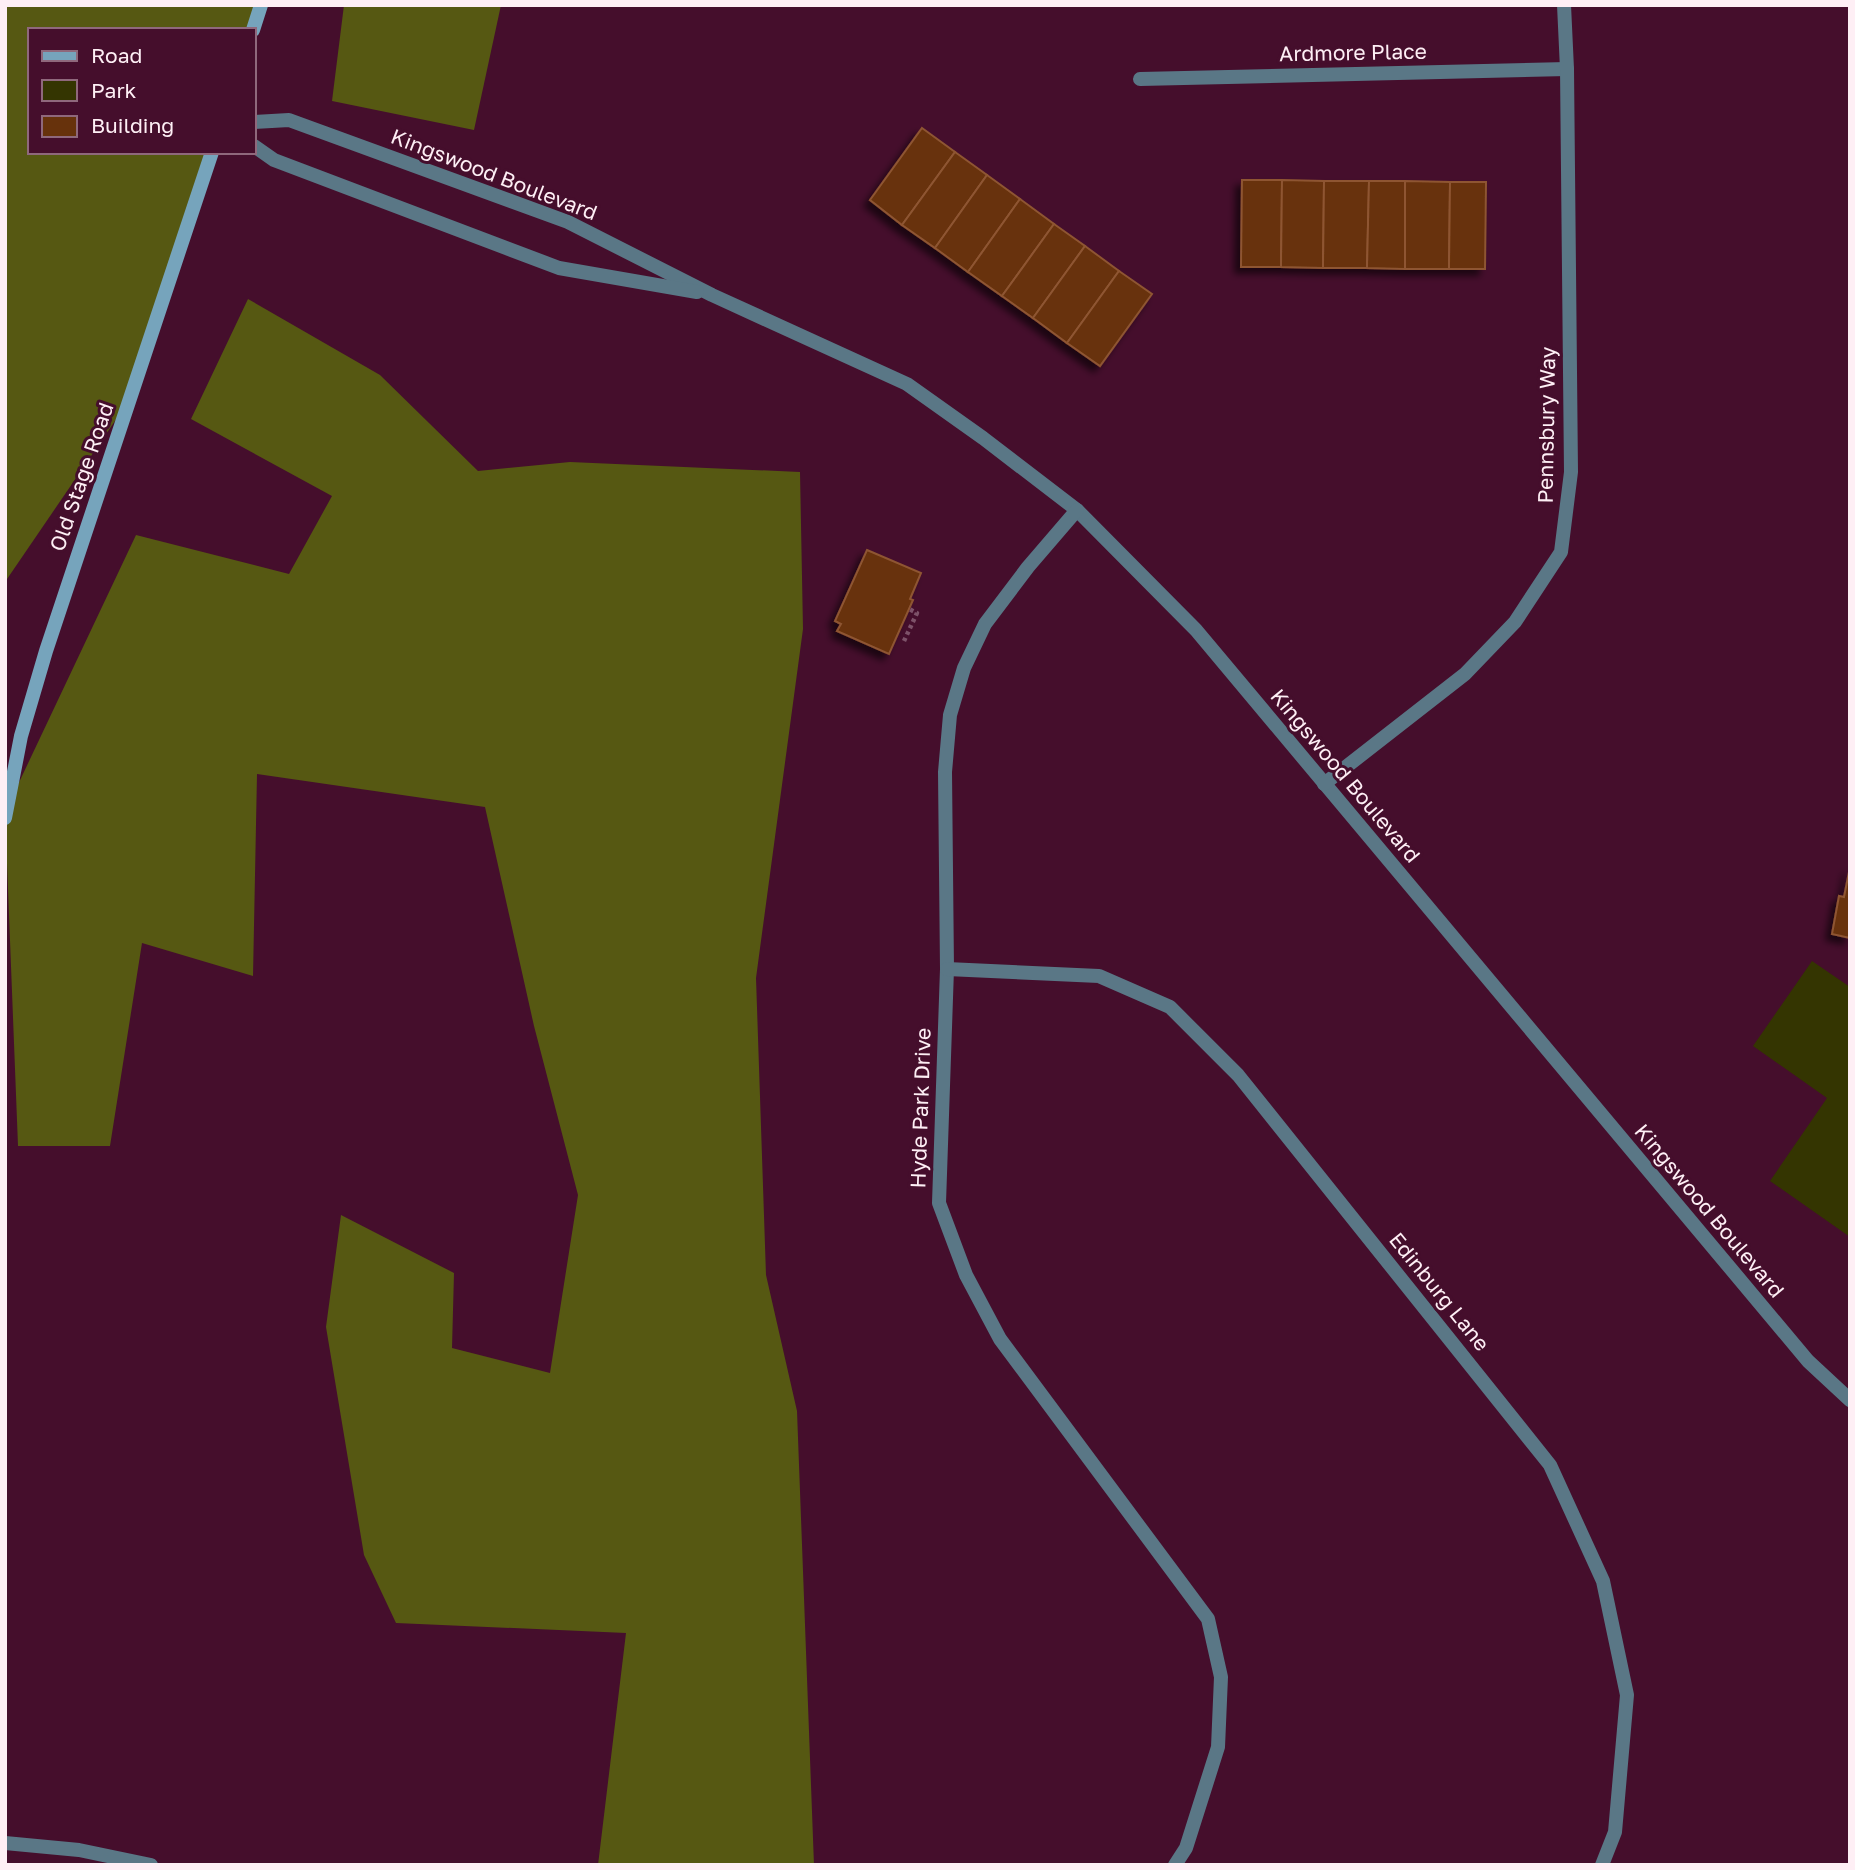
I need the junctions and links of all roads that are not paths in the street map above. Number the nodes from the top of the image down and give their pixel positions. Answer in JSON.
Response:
{"nodes":[{"id":1,"x":261,"y":5,"type":"edge"},
{"id":2,"x":1564,"y":5,"type":"edge"},
{"id":3,"x":254,"y":28,"type":"edge"},
{"id":4,"x":1567,"y":69,"type":"junction"},
{"id":5,"x":1140,"y":79,"type":"dead end"},
{"id":6,"x":256,"y":122,"type":"edge"},
{"id":7,"x":256,"y":147,"type":"edge"},
{"id":8,"x":211,"y":154,"type":"edge"},
{"id":9,"x":712,"y":295,"type":"junction"},
{"id":10,"x":1077,"y":510,"type":"junction"},
{"id":11,"x":1324,"y":784,"type":"junction"},
{"id":12,"x":5,"y":818,"type":"edge"},
{"id":13,"x":947,"y":969,"type":"junction"},
{"id":14,"x":1850,"y":1400,"type":"edge"},
{"id":15,"x":5,"y":1843,"type":"edge"},
{"id":16,"x":151,"y":1865,"type":"edge"},
{"id":17,"x":1175,"y":1865,"type":"edge"},
{"id":18,"x":1602,"y":1865,"type":"edge"}],
"edges":[{"from":1,"to":3,"type":"main road"},
{"from":2,"to":4,"type":"street","name":"Pennsbury Way"},
{"from":4,"to":5,"type":"street","name":"Ardmore Place"},
{"from":4,"to":11,"type":"street","name":"Pennsbury Way"},
{"from":6,"to":9,"type":"street","name":"Kingswood Boulevard"},
{"from":7,"to":9,"type":"street","name":"Kingswood Boulevard"},
{"from":8,"to":12,"type":"main road","name":"Old Stage Road"},
{"from":9,"to":10,"type":"street","name":"Kingswood Boulevard"},
{"from":10,"to":11,"type":"street","name":"Kingswood Boulevard"},
{"from":10,"to":13,"type":"street","name":"Hyde Park Drive"},
{"from":11,"to":14,"type":"street","name":"Kingswood Boulevard"},
{"from":13,"to":17,"type":"street","name":"Hyde Park Drive"},
{"from":13,"to":18,"type":"street","name":"Edinburg Lane"},
{"from":15,"to":16,"type":"street"}]}
